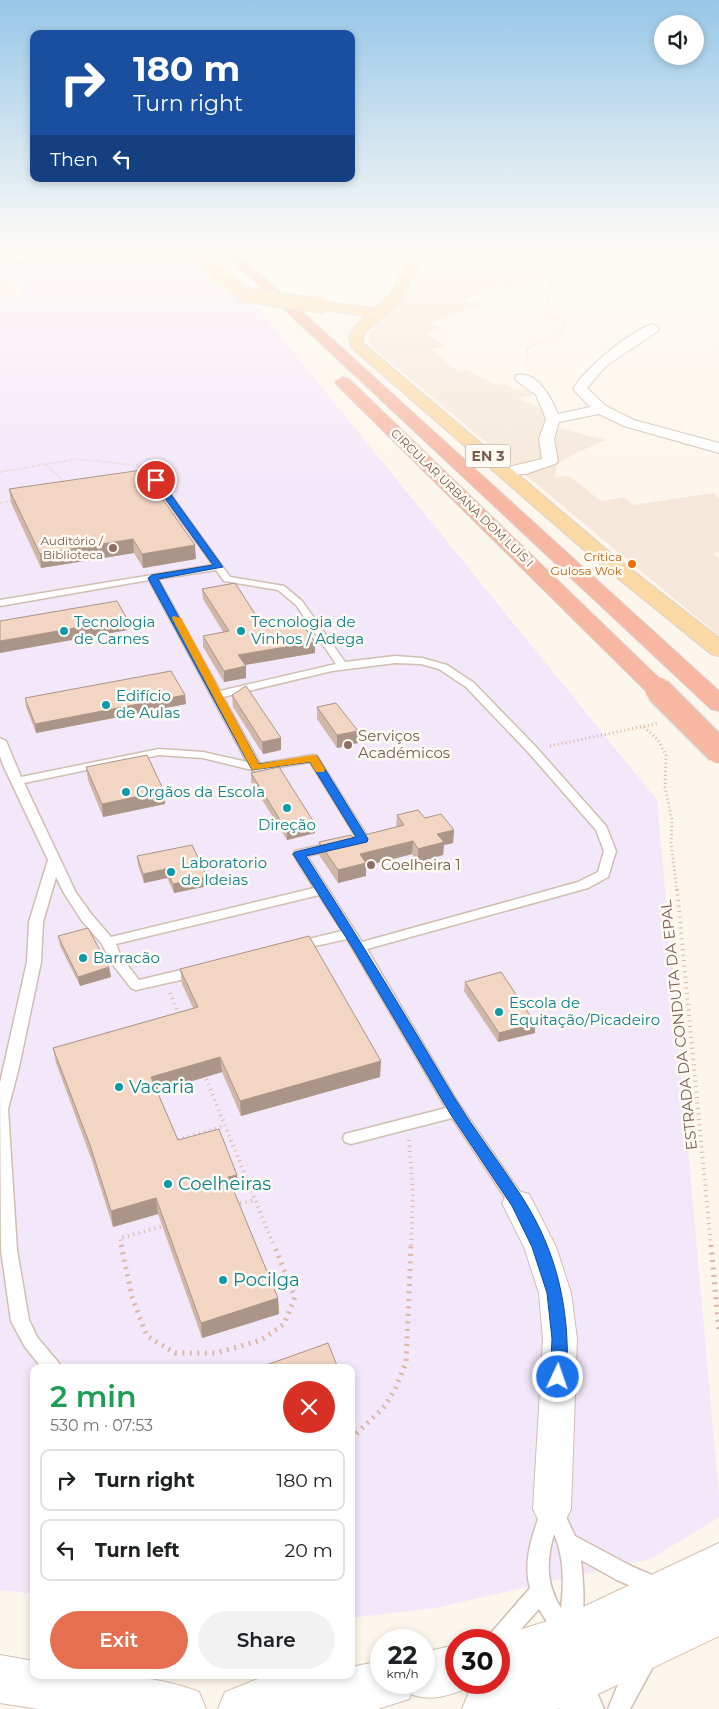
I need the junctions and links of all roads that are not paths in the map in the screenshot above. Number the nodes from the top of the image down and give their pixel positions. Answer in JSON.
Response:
{"nodes":[{"id":1,"x":288,"y":328,"type":"edge"},
{"id":2,"x":311,"y":328,"type":"edge"},
{"id":3,"x":361,"y":328,"type":"edge"},
{"id":4,"x":653,"y":328,"type":"dead end"},
{"id":5,"x":522,"y":378,"type":"road end"},
{"id":6,"x":600,"y":409,"type":"junction"},
{"id":7,"x":554,"y":419,"type":"junction"},
{"id":8,"x":719,"y":448,"type":"edge"},
{"id":9,"x":506,"y":472,"type":"junction"},
{"id":10,"x":156,"y":480,"type":"road end"},
{"id":11,"x":219,"y":567,"type":"junction"},
{"id":12,"x":152,"y":578,"type":"junction"},
{"id":13,"x":0,"y":603,"type":"edge"},
{"id":14,"x":717,"y":646,"type":"edge"},
{"id":15,"x":343,"y":667,"type":"junction"},
{"id":16,"x":217,"y":695,"type":"junction"},
{"id":17,"x":719,"y":704,"type":"edge"},
{"id":18,"x":0,"y":740,"type":"edge"},
{"id":19,"x":719,"y":751,"type":"edge"},
{"id":20,"x":256,"y":768,"type":"junction"},
{"id":21,"x":18,"y":781,"type":"junction"},
{"id":22,"x":55,"y":858,"type":"junction"},
{"id":23,"x":322,"y":890,"type":"junction"},
{"id":24,"x":350,"y":934,"type":"junction"},
{"id":25,"x":108,"y":942,"type":"junction"},
{"id":26,"x":359,"y":947,"type":"junction"},
{"id":27,"x":288,"y":949,"type":"edge"},
{"id":28,"x":214,"y":967,"type":"edge"},
{"id":29,"x":456,"y":1111,"type":"junction"},
{"id":30,"x":351,"y":1138,"type":"dead end"},
{"id":31,"x":518,"y":1203,"type":"joint"},
{"id":32,"x":50,"y":1364,"type":"edge"},
{"id":33,"x":552,"y":1509,"type":"junction"},
{"id":34,"x":568,"y":1543,"type":"junction"},
{"id":35,"x":719,"y":1564,"type":"edge"},
{"id":36,"x":541,"y":1591,"type":"junction"},
{"id":37,"x":685,"y":1617,"type":"edge"},
{"id":38,"x":508,"y":1629,"type":"edge"},
{"id":39,"x":510,"y":1662,"type":"edge"},
{"id":40,"x":0,"y":1679,"type":"edge"},
{"id":41,"x":578,"y":1684,"type":"edge"},
{"id":42,"x":370,"y":1687,"type":"edge"},
{"id":43,"x":182,"y":1709,"type":"edge"},
{"id":44,"x":242,"y":1709,"type":"edge"},
{"id":45,"x":486,"y":1709,"type":"edge"},
{"id":46,"x":619,"y":1709,"type":"edge"}],
"edges":[{"from":1,"to":19,"type":"highway","name":"CIRCULAR URBANA DOM LUÍS I","bridge":true},
{"from":2,"to":17,"type":"highway","name":"CIRCULAR URBANA DOM LUÍS I"},
{"from":3,"to":9,"type":"main road","number":"EN 3"},
{"from":4,"to":6,"type":"street"},
{"from":5,"to":7,"type":"street"},
{"from":6,"to":7,"type":"street"},
{"from":6,"to":8,"type":"street"},
{"from":7,"to":9,"type":"street"},
{"from":9,"to":14,"type":"main road","number":"EN 3"},
{"from":10,"to":11,"type":"lane"},
{"from":11,"to":12,"type":"lane"},
{"from":11,"to":15,"type":"lane"},
{"from":12,"to":13,"type":"lane"},
{"from":12,"to":16,"type":"lane"},
{"from":15,"to":16,"type":"lane"},
{"from":15,"to":26,"type":"lane"},
{"from":16,"to":20,"type":"lane"},
{"from":18,"to":21,"type":"lane"},
{"from":20,"to":21,"type":"lane"},
{"from":20,"to":23,"type":"lane"},
{"from":21,"to":22,"type":"lane"},
{"from":22,"to":25,"type":"lane"},
{"from":22,"to":32,"type":"lane"},
{"from":23,"to":24,"type":"lane"},
{"from":23,"to":25,"type":"lane"},
{"from":24,"to":26,"type":"lane"},
{"from":24,"to":27,"type":"lane"},
{"from":25,"to":28,"type":"lane"},
{"from":26,"to":29,"type":"lane"},
{"from":29,"to":30,"type":"lane"},
{"from":29,"to":31,"type":"lane"},
{"from":31,"to":33,"type":"street"},
{"from":33,"to":34,"type":"lane"},
{"from":33,"to":36,"type":"lane"},
{"from":34,"to":37,"type":"lane"},
{"from":34,"to":41,"type":"lane"},
{"from":35,"to":37,"type":"street"},
{"from":36,"to":38,"type":"lane"},
{"from":36,"to":41,"type":"lane"},
{"from":37,"to":41,"type":"street"},
{"from":37,"to":46,"type":"lane"},
{"from":39,"to":41,"type":"street"},
{"from":40,"to":43,"type":"street"},
{"from":41,"to":45,"type":"street"},
{"from":42,"to":44,"type":"street"}]}
